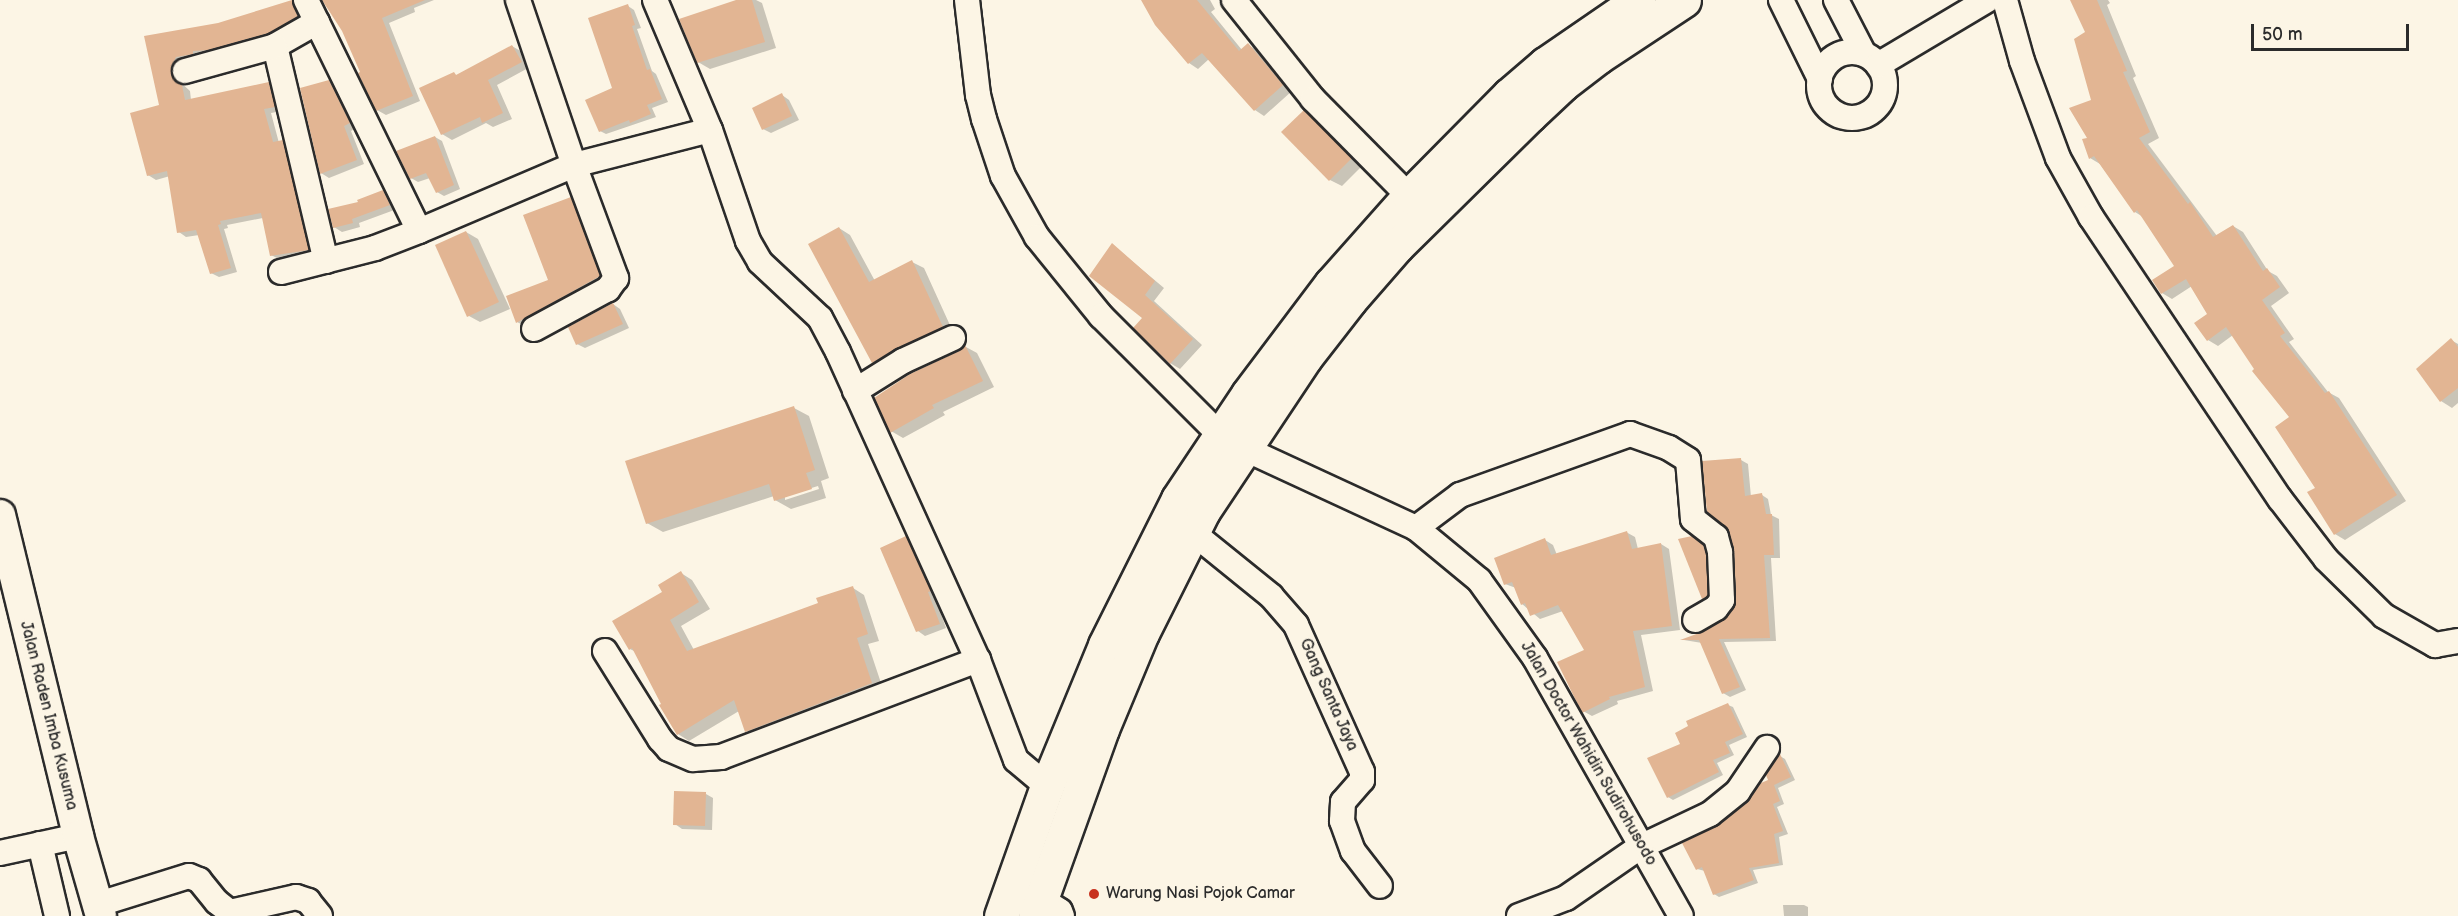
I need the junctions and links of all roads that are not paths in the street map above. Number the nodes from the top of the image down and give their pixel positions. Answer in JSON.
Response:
{"nodes":[{"id":1,"x":306,"y":0,"type":"edge"},
{"id":2,"x":518,"y":0,"type":"edge"},
{"id":3,"x":655,"y":0,"type":"edge"},
{"id":4,"x":967,"y":0,"type":"edge"},
{"id":5,"x":1234,"y":0,"type":"edge"},
{"id":6,"x":1638,"y":0,"type":"edge"},
{"id":7,"x":1684,"y":0,"type":"edge"},
{"id":8,"x":1781,"y":0,"type":"edge"},
{"id":9,"x":1836,"y":0,"type":"edge"},
{"id":10,"x":1987,"y":0,"type":"edge"},
{"id":11,"x":2005,"y":0,"type":"edge"},
{"id":12,"x":317,"y":22,"type":"junction"},
{"id":13,"x":275,"y":46,"type":"junction"},
{"id":14,"x":1590,"y":47,"type":"junction"},
{"id":15,"x":1871,"y":60,"type":"junction"},
{"id":16,"x":185,"y":71,"type":"dead end"},
{"id":17,"x":1820,"y":79,"type":"junction"},
{"id":18,"x":1519,"y":105,"type":"junction"},
{"id":19,"x":710,"y":130,"type":"junction"},
{"id":20,"x":574,"y":165,"type":"junction"},
{"id":21,"x":1408,"y":196,"type":"junction"},
{"id":22,"x":419,"y":231,"type":"junction"},
{"id":23,"x":326,"y":261,"type":"junction"},
{"id":24,"x":281,"y":272,"type":"dead end"},
{"id":25,"x":1340,"y":292,"type":"junction"},
{"id":26,"x":534,"y":329,"type":"dead end"},
{"id":27,"x":953,"y":338,"type":"dead end"},
{"id":28,"x":855,"y":391,"type":"junction"},
{"id":29,"x":1232,"y":442,"type":"junction"},
{"id":30,"x":1191,"y":514,"type":"junction"},
{"id":31,"x":0,"y":515,"type":"edge"},
{"id":32,"x":1416,"y":528,"type":"junction"},
{"id":33,"x":1695,"y":620,"type":"dead end"},
{"id":34,"x":2458,"y":641,"type":"edge"},
{"id":35,"x":605,"y":651,"type":"dead end"},
{"id":36,"x":978,"y":660,"type":"junction"},
{"id":37,"x":1068,"y":732,"type":"junction"},
{"id":38,"x":1097,"y":746,"type":"junction"},
{"id":39,"x":1767,"y":748,"type":"dead end"},
{"id":40,"x":1047,"y":786,"type":"junction"},
{"id":41,"x":78,"y":836,"type":"junction"},
{"id":42,"x":40,"y":844,"type":"junction"},
{"id":43,"x":1640,"y":847,"type":"junction"},
{"id":44,"x":0,"y":853,"type":"edge"},
{"id":45,"x":1380,"y":886,"type":"dead end"},
{"id":46,"x":100,"y":910,"type":"edge"},
{"id":47,"x":1046,"y":910,"type":"edge"},
{"id":48,"x":230,"y":914,"type":"edge"},
{"id":49,"x":57,"y":916,"type":"edge"},
{"id":50,"x":320,"y":916,"type":"edge"},
{"id":51,"x":1001,"y":916,"type":"edge"},
{"id":52,"x":1519,"y":916,"type":"edge"},
{"id":53,"x":1681,"y":916,"type":"edge"}],
"edges":[{"from":1,"to":12,"type":"street"},
{"from":2,"to":20,"type":"street"},
{"from":3,"to":19,"type":"street"},
{"from":4,"to":29,"type":"street"},
{"from":5,"to":21,"type":"street"},
{"from":6,"to":14,"type":"main road"},
{"from":7,"to":14,"type":"main road"},
{"from":8,"to":17,"type":"street"},
{"from":9,"to":15,"type":"street"},
{"from":10,"to":15,"type":"street"},
{"from":11,"to":34,"type":"street"},
{"from":12,"to":13,"type":"street"},
{"from":12,"to":22,"type":"street"},
{"from":13,"to":16,"type":"street"},
{"from":13,"to":23,"type":"street"},
{"from":14,"to":18,"type":"main road"},
{"from":15,"to":17,"type":"street"},
{"from":15,"to":17,"type":"street"},
{"from":18,"to":21,"type":"main road"},
{"from":18,"to":25,"type":"main road"},
{"from":19,"to":20,"type":"street"},
{"from":19,"to":28,"type":"street"},
{"from":20,"to":22,"type":"street"},
{"from":20,"to":26,"type":"street"},
{"from":21,"to":25,"type":"main road"},
{"from":22,"to":23,"type":"street"},
{"from":23,"to":24,"type":"street"},
{"from":25,"to":29,"type":"main road"},
{"from":27,"to":28,"type":"street"},
{"from":28,"to":36,"type":"street"},
{"from":29,"to":30,"type":"main road"},
{"from":29,"to":32,"type":"street","name":"Jalan Doctor Wahidin Sudirohusodo"},
{"from":30,"to":37,"type":"main road"},
{"from":30,"to":38,"type":"main road"},
{"from":30,"to":45,"type":"street","name":"Gang Santa Jaya"},
{"from":31,"to":41,"type":"street","name":"Jalan Raden Imba Kusuma"},
{"from":32,"to":33,"type":"street"},
{"from":32,"to":43,"type":"street","name":"Jalan Doctor Wahidin Sudirohusodo"},
{"from":35,"to":36,"type":"street"},
{"from":36,"to":40,"type":"street"},
{"from":37,"to":38,"type":"main road"},
{"from":37,"to":40,"type":"main road"},
{"from":38,"to":47,"type":"main road"},
{"from":39,"to":43,"type":"street"},
{"from":40,"to":51,"type":"main road"},
{"from":41,"to":42,"type":"street"},
{"from":41,"to":46,"type":"street","name":"Jalan Raden Imba Kusuma"},
{"from":42,"to":44,"type":"street"},
{"from":42,"to":49,"type":"street"},
{"from":43,"to":52,"type":"street"},
{"from":43,"to":53,"type":"street","name":"Jalan Doctor Wahidin Sudirohusodo"},
{"from":46,"to":48,"type":"street"},
{"from":48,"to":50,"type":"street"}]}
